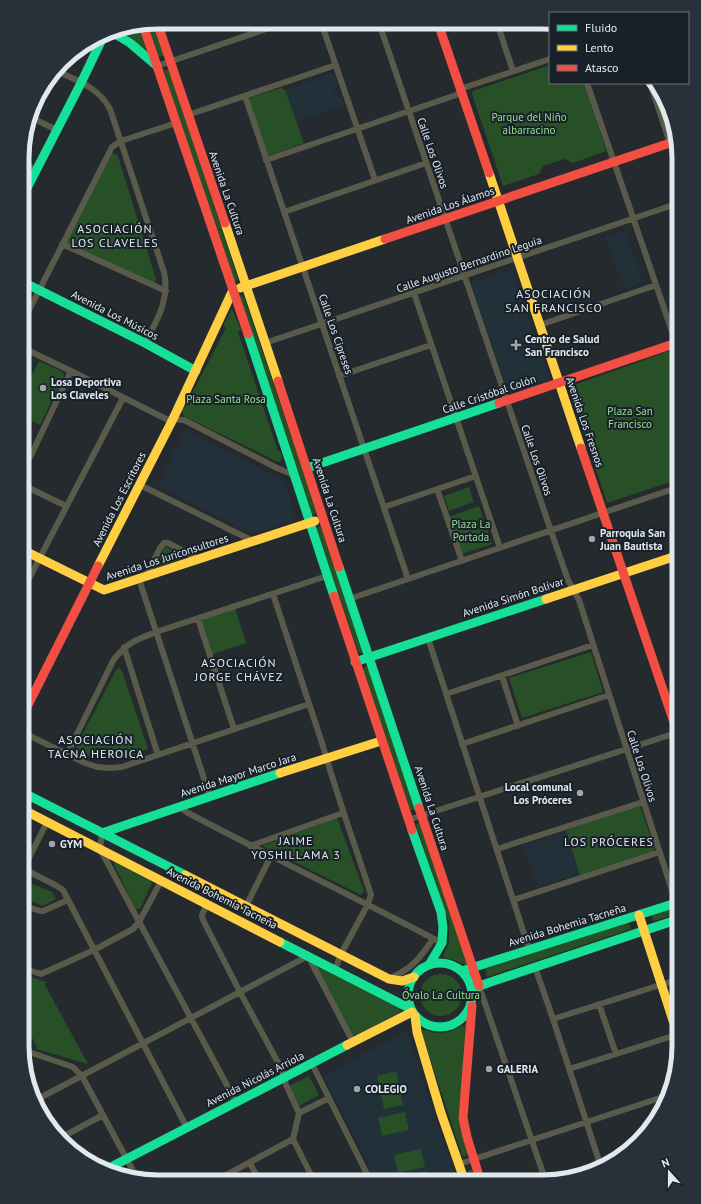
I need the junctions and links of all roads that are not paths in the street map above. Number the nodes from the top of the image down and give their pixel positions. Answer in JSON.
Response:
{"nodes":[{"id":1,"x":159,"y":29,"type":"edge"},
{"id":2,"x":267,"y":29,"type":"edge"},
{"id":3,"x":323,"y":29,"type":"edge"},
{"id":4,"x":381,"y":29,"type":"edge"},
{"id":5,"x":440,"y":29,"type":"edge"},
{"id":6,"x":499,"y":29,"type":"edge"},
{"id":7,"x":145,"y":30,"type":"edge"},
{"id":8,"x":118,"y":35,"type":"edge"},
{"id":9,"x":100,"y":43,"type":"edge"},
{"id":10,"x":549,"y":59,"type":"edge"},
{"id":11,"x":170,"y":62,"type":"junction"},
{"id":12,"x":336,"y":65,"type":"junction"},
{"id":13,"x":157,"y":66,"type":"junction"},
{"id":14,"x":513,"y":71,"type":"junction"},
{"id":15,"x":61,"y":73,"type":"edge"},
{"id":16,"x":81,"y":83,"type":"junction"},
{"id":17,"x":588,"y":84,"type":"edge"},
{"id":18,"x":461,"y":91,"type":"junction"},
{"id":19,"x":654,"y":92,"type":"edge"},
{"id":20,"x":245,"y":96,"type":"junction"},
{"id":21,"x":409,"y":111,"type":"junction"},
{"id":22,"x":188,"y":115,"type":"junction"},
{"id":23,"x":35,"y":119,"type":"edge"},
{"id":24,"x":176,"y":123,"type":"junction"},
{"id":25,"x":357,"y":129,"type":"junction"},
{"id":26,"x":57,"y":130,"type":"junction"},
{"id":27,"x":670,"y":134,"type":"edge"},
{"id":28,"x":121,"y":141,"type":"junction"},
{"id":29,"x":671,"y":143,"type":"edge"},
{"id":30,"x":266,"y":160,"type":"junction"},
{"id":31,"x":614,"y":162,"type":"junction"},
{"id":32,"x":426,"y":163,"type":"junction"},
{"id":33,"x":29,"y":166,"type":"edge"},
{"id":34,"x":36,"y":170,"type":"junction"},
{"id":35,"x":374,"y":180,"type":"junction"},
{"id":36,"x":29,"y":184,"type":"edge"},
{"id":37,"x":498,"y":201,"type":"junction"},
{"id":38,"x":672,"y":205,"type":"edge"},
{"id":39,"x":284,"y":212,"type":"junction"},
{"id":40,"x":445,"y":219,"type":"junction"},
{"id":41,"x":634,"y":219,"type":"junction"},
{"id":42,"x":62,"y":244,"type":"junction"},
{"id":43,"x":518,"y":258,"type":"junction"},
{"id":44,"x":302,"y":268,"type":"junction"},
{"id":45,"x":464,"y":276,"type":"junction"},
{"id":46,"x":29,"y":285,"type":"edge"},
{"id":47,"x":656,"y":285,"type":"junction"},
{"id":48,"x":246,"y":287,"type":"junction"},
{"id":49,"x":39,"y":290,"type":"junction"},
{"id":50,"x":233,"y":290,"type":"junction"},
{"id":51,"x":166,"y":291,"type":"junction"},
{"id":52,"x":414,"y":293,"type":"junction"},
{"id":53,"x":29,"y":310,"type":"edge"},
{"id":54,"x":322,"y":324,"type":"junction"},
{"id":55,"x":540,"y":325,"type":"junction"},
{"id":56,"x":672,"y":329,"type":"edge"},
{"id":57,"x":145,"y":344,"type":"junction"},
{"id":58,"x":266,"y":344,"type":"junction"},
{"id":59,"x":431,"y":345,"type":"junction"},
{"id":60,"x":672,"y":348,"type":"edge"},
{"id":61,"x":29,"y":351,"type":"edge"},
{"id":62,"x":71,"y":371,"type":"junction"},
{"id":63,"x":196,"y":371,"type":"junction"},
{"id":64,"x":339,"y":376,"type":"junction"},
{"id":65,"x":560,"y":383,"type":"junction"},
{"id":66,"x":122,"y":398,"type":"junction"},
{"id":67,"x":507,"y":401,"type":"junction"},
{"id":68,"x":456,"y":418,"type":"junction"},
{"id":69,"x":173,"y":419,"type":"junction"},
{"id":70,"x":364,"y":449,"type":"junction"},
{"id":71,"x":29,"y":459,"type":"edge"},
{"id":72,"x":307,"y":468,"type":"junction"},
{"id":73,"x":294,"y":475,"type":"junction"},
{"id":74,"x":476,"y":476,"type":"junction"},
{"id":75,"x":140,"y":485,"type":"junction"},
{"id":76,"x":29,"y":488,"type":"edge"},
{"id":77,"x":437,"y":489,"type":"junction"},
{"id":78,"x":672,"y":489,"type":"edge"},
{"id":79,"x":66,"y":506,"type":"junction"},
{"id":80,"x":384,"y":508,"type":"junction"},
{"id":81,"x":604,"y":513,"type":"junction"},
{"id":82,"x":324,"y":518,"type":"junction"},
{"id":83,"x":310,"y":523,"type":"junction"},
{"id":84,"x":551,"y":531,"type":"junction"},
{"id":85,"x":253,"y":541,"type":"junction"},
{"id":86,"x":500,"y":548,"type":"junction"},
{"id":87,"x":29,"y":553,"type":"edge"},
{"id":88,"x":672,"y":557,"type":"edge"},
{"id":89,"x":39,"y":558,"type":"junction"},
{"id":90,"x":198,"y":559,"type":"junction"},
{"id":91,"x":462,"y":561,"type":"junction"},
{"id":92,"x":624,"y":573,"type":"junction"},
{"id":93,"x":327,"y":576,"type":"junction"},
{"id":94,"x":29,"y":578,"type":"edge"},
{"id":95,"x":143,"y":578,"type":"junction"},
{"id":96,"x":408,"y":579,"type":"junction"},
{"id":97,"x":90,"y":584,"type":"junction"},
{"id":98,"x":573,"y":589,"type":"junction"},
{"id":99,"x":273,"y":594,"type":"junction"},
{"id":100,"x":350,"y":599,"type":"junction"},
{"id":101,"x":198,"y":619,"type":"junction"},
{"id":102,"x":156,"y":632,"type":"junction"},
{"id":103,"x":428,"y":638,"type":"junction"},
{"id":104,"x":593,"y":645,"type":"junction"},
{"id":105,"x":124,"y":648,"type":"junction"},
{"id":106,"x":369,"y":657,"type":"junction"},
{"id":107,"x":355,"y":662,"type":"junction"},
{"id":108,"x":502,"y":676,"type":"junction"},
{"id":109,"x":446,"y":694,"type":"junction"},
{"id":110,"x":609,"y":695,"type":"junction"},
{"id":111,"x":29,"y":703,"type":"edge"},
{"id":112,"x":309,"y":704,"type":"junction"},
{"id":113,"x":672,"y":716,"type":"edge"},
{"id":114,"x":518,"y":726,"type":"junction"},
{"id":115,"x":234,"y":729,"type":"junction"},
{"id":116,"x":29,"y":735,"type":"edge"},
{"id":117,"x":672,"y":736,"type":"edge"},
{"id":118,"x":381,"y":741,"type":"junction"},
{"id":119,"x":192,"y":744,"type":"junction"},
{"id":120,"x":462,"y":744,"type":"junction"},
{"id":121,"x":626,"y":749,"type":"junction"},
{"id":122,"x":67,"y":754,"type":"junction"},
{"id":123,"x":158,"y":754,"type":"junction"},
{"id":124,"x":326,"y":758,"type":"junction"},
{"id":125,"x":29,"y":796,"type":"edge"},
{"id":126,"x":210,"y":797,"type":"junction"},
{"id":127,"x":480,"y":797,"type":"junction"},
{"id":128,"x":643,"y":802,"type":"junction"},
{"id":129,"x":179,"y":807,"type":"junction"},
{"id":130,"x":29,"y":813,"type":"edge"},
{"id":131,"x":343,"y":813,"type":"junction"},
{"id":132,"x":422,"y":816,"type":"junction"},
{"id":133,"x":408,"y":820,"type":"junction"},
{"id":134,"x":47,"y":822,"type":"junction"},
{"id":135,"x":102,"y":833,"type":"junction"},
{"id":136,"x":250,"y":846,"type":"junction"},
{"id":137,"x":100,"y":849,"type":"junction"},
{"id":138,"x":497,"y":849,"type":"junction"},
{"id":139,"x":660,"y":852,"type":"junction"},
{"id":140,"x":271,"y":856,"type":"junction"},
{"id":141,"x":29,"y":859,"type":"edge"},
{"id":142,"x":29,"y":874,"type":"edge"},
{"id":143,"x":161,"y":881,"type":"junction"},
{"id":144,"x":672,"y":886,"type":"edge"},
{"id":145,"x":68,"y":900,"type":"junction"},
{"id":146,"x":513,"y":900,"type":"junction"},
{"id":147,"x":207,"y":904,"type":"junction"},
{"id":148,"x":368,"y":904,"type":"junction"},
{"id":149,"x":672,"y":905,"type":"edge"},
{"id":150,"x":246,"y":906,"type":"junction"},
{"id":151,"x":29,"y":907,"type":"edge"},
{"id":152,"x":639,"y":915,"type":"junction"},
{"id":153,"x":672,"y":921,"type":"edge"},
{"id":154,"x":139,"y":922,"type":"junction"},
{"id":155,"x":644,"y":931,"type":"junction"},
{"id":156,"x":433,"y":939,"type":"junction"},
{"id":157,"x":442,"y":943,"type":"junction"},
{"id":158,"x":94,"y":950,"type":"junction"},
{"id":159,"x":529,"y":950,"type":"junction"},
{"id":160,"x":341,"y":954,"type":"junction"},
{"id":161,"x":308,"y":956,"type":"junction"},
{"id":162,"x":430,"y":965,"type":"junction"},
{"id":163,"x":472,"y":967,"type":"junction"},
{"id":164,"x":535,"y":967,"type":"junction"},
{"id":165,"x":29,"y":970,"type":"edge"},
{"id":166,"x":335,"y":970,"type":"junction"},
{"id":167,"x":462,"y":971,"type":"junction"},
{"id":168,"x":414,"y":977,"type":"junction"},
{"id":169,"x":389,"y":979,"type":"junction"},
{"id":170,"x":672,"y":981,"type":"edge"},
{"id":171,"x":661,"y":984,"type":"junction"},
{"id":172,"x":479,"y":986,"type":"junction"},
{"id":173,"x":240,"y":992,"type":"junction"},
{"id":174,"x":472,"y":997,"type":"junction"},
{"id":175,"x":600,"y":1004,"type":"junction"},
{"id":176,"x":413,"y":1012,"type":"junction"},
{"id":177,"x":191,"y":1018,"type":"junction"},
{"id":178,"x":672,"y":1018,"type":"edge"},
{"id":179,"x":553,"y":1019,"type":"junction"},
{"id":180,"x":672,"y":1038,"type":"edge"},
{"id":181,"x":353,"y":1042,"type":"junction"},
{"id":182,"x":142,"y":1044,"type":"junction"},
{"id":183,"x":29,"y":1052,"type":"edge"},
{"id":184,"x":616,"y":1054,"type":"junction"},
{"id":185,"x":312,"y":1064,"type":"junction"},
{"id":186,"x":569,"y":1069,"type":"junction"},
{"id":187,"x":82,"y":1076,"type":"junction"},
{"id":188,"x":284,"y":1078,"type":"junction"},
{"id":189,"x":40,"y":1098,"type":"edge"},
{"id":190,"x":329,"y":1098,"type":"junction"},
{"id":191,"x":661,"y":1099,"type":"edge"},
{"id":192,"x":236,"y":1102,"type":"junction"},
{"id":193,"x":299,"y":1113,"type":"junction"},
{"id":194,"x":103,"y":1115,"type":"junction"},
{"id":195,"x":586,"y":1122,"type":"junction"},
{"id":196,"x":187,"y":1128,"type":"junction"},
{"id":197,"x":65,"y":1135,"type":"edge"},
{"id":198,"x":293,"y":1139,"type":"junction"},
{"id":199,"x":532,"y":1140,"type":"junction"},
{"id":200,"x":126,"y":1159,"type":"junction"},
{"id":201,"x":473,"y":1159,"type":"junction"},
{"id":202,"x":599,"y":1162,"type":"edge"},
{"id":203,"x":250,"y":1163,"type":"junction"},
{"id":204,"x":459,"y":1164,"type":"junction"},
{"id":205,"x":112,"y":1166,"type":"edge"},
{"id":206,"x":134,"y":1173,"type":"edge"},
{"id":207,"x":227,"y":1175,"type":"edge"},
{"id":208,"x":256,"y":1175,"type":"edge"},
{"id":209,"x":311,"y":1175,"type":"edge"},
{"id":210,"x":368,"y":1175,"type":"edge"},
{"id":211,"x":463,"y":1175,"type":"edge"},
{"id":212,"x":478,"y":1175,"type":"edge"},
{"id":213,"x":544,"y":1175,"type":"edge"}],
"edges":[{"from":1,"to":11,"type":"street","name":"Avenida La Cultura"},
{"from":2,"to":11,"type":"street"},
{"from":3,"to":12,"type":"street"},
{"from":4,"to":21,"type":"street","name":"Calle Los Olivos"},
{"from":5,"to":18,"type":"street","name":"Avenida Los Fresnos"},
{"from":6,"to":14,"type":"street"},
{"from":7,"to":13,"type":"street"},
{"from":8,"to":13,"type":"street"},
{"from":9,"to":16,"type":"street"},
{"from":10,"to":14,"type":"street"},
{"from":11,"to":13,"type":"street"},
{"from":11,"to":22,"type":"street","name":"Avenida La Cultura"},
{"from":12,"to":20,"type":"street"},
{"from":12,"to":25,"type":"street"},
{"from":13,"to":24,"type":"street"},
{"from":14,"to":18,"type":"street"},
{"from":15,"to":16,"type":"street"},
{"from":16,"to":26,"type":"street"},
{"from":16,"to":28,"type":"street"},
{"from":17,"to":31,"type":"street"},
{"from":18,"to":21,"type":"street"},
{"from":18,"to":37,"type":"street","name":"Avenida Los Fresnos"},
{"from":19,"to":27,"type":"street"},
{"from":20,"to":22,"type":"street"},
{"from":20,"to":30,"type":"street","name":"Calle Los Cipreses"},
{"from":21,"to":25,"type":"street"},
{"from":21,"to":32,"type":"street","name":"Calle Los Olivos"},
{"from":22,"to":48,"type":"street","name":"Avenida La Cultura"},
{"from":23,"to":26,"type":"street"},
{"from":24,"to":28,"type":"street"},
{"from":24,"to":50,"type":"street"},
{"from":25,"to":30,"type":"street"},
{"from":25,"to":35,"type":"street"},
{"from":26,"to":34,"type":"street"},
{"from":28,"to":42,"type":"street"},
{"from":28,"to":51,"type":"street"},
{"from":29,"to":31,"type":"street","name":"Avenida Los Álamos"},
{"from":30,"to":39,"type":"street","name":"Calle Los Cipreses"},
{"from":31,"to":37,"type":"street","name":"Avenida Los Álamos"},
{"from":31,"to":41,"type":"street"},
{"from":32,"to":35,"type":"street"},
{"from":32,"to":40,"type":"street","name":"Calle Los Olivos"},
{"from":33,"to":34,"type":"street"},
{"from":34,"to":36,"type":"street"},
{"from":35,"to":39,"type":"street"},
{"from":37,"to":40,"type":"street","name":"Avenida Los Álamos"},
{"from":37,"to":43,"type":"street","name":"Avenida Los Fresnos"},
{"from":38,"to":41,"type":"street","name":"Calle Augusto Bernardino Leguía"},
{"from":39,"to":44,"type":"street","name":"Calle Los Cipreses"},
{"from":40,"to":44,"type":"street","name":"Avenida Los Álamos"},
{"from":40,"to":45,"type":"street","name":"Calle Los Olivos"},
{"from":41,"to":43,"type":"street","name":"Calle Augusto Bernardino Leguía"},
{"from":41,"to":47,"type":"street"},
{"from":42,"to":49,"type":"street"},
{"from":42,"to":51,"type":"street"},
{"from":43,"to":45,"type":"street","name":"Calle Augusto Bernardino Leguía"},
{"from":43,"to":55,"type":"street","name":"Avenida Los Fresnos"},
{"from":44,"to":48,"type":"street","name":"Avenida Los Álamos"},
{"from":44,"to":54,"type":"street","name":"Calle Los Cipreses"},
{"from":45,"to":52,"type":"street","name":"Calle Augusto Bernardino Leguía"},
{"from":45,"to":67,"type":"street","name":"Calle Los Olivos"},
{"from":46,"to":49,"type":"street","name":"Avenida Los Músicos"},
{"from":47,"to":55,"type":"street"},
{"from":47,"to":56,"type":"street"},
{"from":48,"to":50,"type":"street","name":"Avenida Los Álamos"},
{"from":48,"to":58,"type":"street","name":"Avenida La Cultura"},
{"from":49,"to":53,"type":"street"},
{"from":49,"to":57,"type":"street","name":"Avenida Los Músicos"},
{"from":50,"to":63,"type":"street","name":"Avenida Los Escritores"},
{"from":50,"to":73,"type":"street"},
{"from":51,"to":57,"type":"street"},
{"from":52,"to":54,"type":"street","name":"Calle Augusto Bernardino Leguía"},
{"from":52,"to":59,"type":"street"},
{"from":54,"to":58,"type":"street","name":"Calle Augusto Bernardino Leguía"},
{"from":54,"to":64,"type":"street","name":"Calle Los Cipreses"},
{"from":55,"to":65,"type":"street","name":"Avenida Los Fresnos"},
{"from":57,"to":63,"type":"street","name":"Avenida Los Músicos"},
{"from":58,"to":72,"type":"street","name":"Avenida La Cultura"},
{"from":59,"to":64,"type":"street"},
{"from":59,"to":68,"type":"street"},
{"from":60,"to":65,"type":"street","name":"Calle Cristóbal Colón"},
{"from":61,"to":62,"type":"street"},
{"from":62,"to":66,"type":"street"},
{"from":62,"to":71,"type":"street"},
{"from":63,"to":69,"type":"street","name":"Avenida Los Escritores"},
{"from":64,"to":70,"type":"street","name":"Calle Los Cipreses"},
{"from":65,"to":67,"type":"street","name":"Calle Cristóbal Colón"},
{"from":65,"to":81,"type":"street","name":"Avenida Los Fresnos"},
{"from":66,"to":69,"type":"street"},
{"from":66,"to":79,"type":"street"},
{"from":67,"to":68,"type":"street","name":"Calle Cristóbal Colón"},
{"from":67,"to":84,"type":"street","name":"Calle Los Olivos"},
{"from":68,"to":70,"type":"street","name":"Calle Cristóbal Colón"},
{"from":68,"to":74,"type":"street"},
{"from":69,"to":73,"type":"street"},
{"from":69,"to":75,"type":"street","name":"Avenida Los Escritores"},
{"from":70,"to":72,"type":"street","name":"Calle Cristóbal Colón"},
{"from":70,"to":80,"type":"street","name":"Calle Los Cipreses"},
{"from":72,"to":82,"type":"street","name":"Avenida La Cultura"},
{"from":73,"to":83,"type":"street"},
{"from":74,"to":77,"type":"street"},
{"from":74,"to":86,"type":"street"},
{"from":75,"to":85,"type":"street"},
{"from":75,"to":97,"type":"street","name":"Avenida Los Escritores"},
{"from":76,"to":79,"type":"street"},
{"from":77,"to":80,"type":"street"},
{"from":77,"to":91,"type":"street"},
{"from":78,"to":81,"type":"street"},
{"from":79,"to":89,"type":"street"},
{"from":80,"to":96,"type":"street","name":"Calle Los Cipreses"},
{"from":81,"to":84,"type":"street"},
{"from":81,"to":92,"type":"street","name":"Avenida Los Fresnos"},
{"from":82,"to":83,"type":"street","name":"Avenida Los Juriconsultores"},
{"from":82,"to":100,"type":"street","name":"Avenida La Cultura"},
{"from":83,"to":85,"type":"street","name":"Avenida Los Juriconsultores"},
{"from":83,"to":93,"type":"street"},
{"from":84,"to":86,"type":"street"},
{"from":84,"to":98,"type":"street","name":"Calle Los Olivos"},
{"from":85,"to":90,"type":"street","name":"Avenida Los Juriconsultores"},
{"from":86,"to":91,"type":"street"},
{"from":87,"to":89,"type":"street","name":"Avenida Los Juriconsultores"},
{"from":88,"to":92,"type":"street","name":"Avenida Simón Bolívar"},
{"from":89,"to":94,"type":"street"},
{"from":89,"to":97,"type":"street","name":"Avenida Los Juriconsultores"},
{"from":90,"to":95,"type":"street","name":"Avenida Los Juriconsultores"},
{"from":90,"to":95,"type":"street"},
{"from":91,"to":96,"type":"street"},
{"from":92,"to":98,"type":"street","name":"Avenida Simón Bolívar"},
{"from":92,"to":113,"type":"street","name":"Avenida Los Fresnos"},
{"from":93,"to":99,"type":"street"},
{"from":93,"to":107,"type":"street"},
{"from":95,"to":97,"type":"street","name":"Avenida Los Juriconsultores"},
{"from":95,"to":102,"type":"street"},
{"from":96,"to":100,"type":"street"},
{"from":97,"to":111,"type":"street","name":"Avenida Los Escritores"},
{"from":98,"to":103,"type":"street","name":"Avenida Simón Bolívar"},
{"from":98,"to":104,"type":"street","name":"Calle Los Olivos"},
{"from":99,"to":101,"type":"street"},
{"from":99,"to":112,"type":"street"},
{"from":100,"to":106,"type":"street","name":"Avenida La Cultura"},
{"from":101,"to":102,"type":"street"},
{"from":101,"to":115,"type":"street"},
{"from":102,"to":105,"type":"street"},
{"from":102,"to":119,"type":"street"},
{"from":103,"to":106,"type":"street","name":"Avenida Simón Bolívar"},
{"from":103,"to":109,"type":"street"},
{"from":104,"to":108,"type":"street"},
{"from":104,"to":110,"type":"street","name":"Calle Los Olivos"},
{"from":105,"to":122,"type":"street"},
{"from":105,"to":123,"type":"street"},
{"from":106,"to":107,"type":"street","name":"Avenida Simón Bolívar"},
{"from":106,"to":132,"type":"street","name":"Avenida La Cultura"},
{"from":107,"to":118,"type":"street"},
{"from":108,"to":109,"type":"street"},
{"from":108,"to":114,"type":"street"},
{"from":109,"to":120,"type":"street"},
{"from":110,"to":114,"type":"street"},
{"from":110,"to":121,"type":"street","name":"Calle Los Olivos"},
{"from":112,"to":115,"type":"street"},
{"from":112,"to":124,"type":"street"},
{"from":114,"to":120,"type":"street"},
{"from":115,"to":119,"type":"street"},
{"from":116,"to":122,"type":"street"},
{"from":117,"to":121,"type":"street"},
{"from":118,"to":124,"type":"street","name":"Avenida Mayor Marco Jara"},
{"from":118,"to":133,"type":"street"},
{"from":119,"to":123,"type":"street"},
{"from":119,"to":126,"type":"street"},
{"from":120,"to":127,"type":"street"},
{"from":121,"to":127,"type":"street"},
{"from":121,"to":128,"type":"street","name":"Calle Los Olivos"},
{"from":122,"to":123,"type":"street"},
{"from":124,"to":126,"type":"street","name":"Avenida Mayor Marco Jara"},
{"from":124,"to":131,"type":"street"},
{"from":125,"to":135,"type":"street","name":"Avenida Bohemia Tacneña"},
{"from":126,"to":129,"type":"street","name":"Avenida Mayor Marco Jara"},
{"from":127,"to":132,"type":"street"},
{"from":127,"to":138,"type":"street"},
{"from":128,"to":138,"type":"street"},
{"from":128,"to":139,"type":"street","name":"Calle Los Olivos"},
{"from":129,"to":135,"type":"street","name":"Avenida Mayor Marco Jara"},
{"from":129,"to":136,"type":"street"},
{"from":130,"to":134,"type":"street","name":"Avenida Bohemia Tacneña"},
{"from":131,"to":136,"type":"street"},
{"from":131,"to":148,"type":"street"},
{"from":132,"to":133,"type":"street"},
{"from":132,"to":163,"type":"street","name":"Avenida La Cultura"},
{"from":133,"to":157,"type":"street"},
{"from":134,"to":137,"type":"street","name":"Avenida Bohemia Tacneña"},
{"from":134,"to":141,"type":"street"},
{"from":135,"to":137,"type":"street"},
{"from":135,"to":150,"type":"street","name":"Avenida Bohemia Tacneña"},
{"from":136,"to":140,"type":"street"},
{"from":137,"to":143,"type":"street","name":"Avenida Bohemia Tacneña"},
{"from":137,"to":154,"type":"street"},
{"from":138,"to":146,"type":"street"},
{"from":139,"to":144,"type":"street","name":"Calle Los Olivos"},
{"from":139,"to":146,"type":"street"},
{"from":140,"to":148,"type":"street"},
{"from":140,"to":150,"type":"street"},
{"from":142,"to":145,"type":"street"},
{"from":143,"to":147,"type":"street","name":"Avenida Bohemia Tacneña"},
{"from":143,"to":154,"type":"street"},
{"from":145,"to":151,"type":"street"},
{"from":145,"to":158,"type":"street"},
{"from":146,"to":159,"type":"street"},
{"from":147,"to":161,"type":"street","name":"Avenida Bohemia Tacneña"},
{"from":147,"to":173,"type":"street"},
{"from":148,"to":156,"type":"street"},
{"from":148,"to":160,"type":"street"},
{"from":149,"to":152,"type":"street","name":"Avenida Bohemia Tacneña"},
{"from":150,"to":160,"type":"street","name":"Avenida Bohemia Tacneña"},
{"from":152,"to":155,"type":"street"},
{"from":152,"to":159,"type":"street","name":"Avenida Bohemia Tacneña"},
{"from":153,"to":155,"type":"street"},
{"from":154,"to":158,"type":"street"},
{"from":154,"to":177,"type":"street"},
{"from":155,"to":164,"type":"street"},
{"from":155,"to":171,"type":"street"},
{"from":156,"to":157,"type":"street"},
{"from":156,"to":169,"type":"street"},
{"from":157,"to":162,"type":"street"},
{"from":158,"to":165,"type":"street"},
{"from":158,"to":182,"type":"street"},
{"from":159,"to":163,"type":"street","name":"Avenida Bohemia Tacneña"},
{"from":160,"to":166,"type":"street"},
{"from":160,"to":169,"type":"street","name":"Avenida Bohemia Tacneña"},
{"from":161,"to":166,"type":"street","name":"Avenida Bohemia Tacneña"},
{"from":161,"to":173,"type":"street"},
{"from":161,"to":181,"type":"street"},
{"from":162,"to":167,"type":"street"},
{"from":162,"to":168,"type":"street"},
{"from":163,"to":167,"type":"street","name":"Avenida Bohemia Tacneña"},
{"from":163,"to":172,"type":"street","name":"Avenida La Cultura"},
{"from":164,"to":172,"type":"street"},
{"from":164,"to":179,"type":"street"},
{"from":166,"to":176,"type":"street","name":"Avenida Bohemia Tacneña"},
{"from":167,"to":174,"type":"street"},
{"from":168,"to":169,"type":"street","name":"Avenida Bohemia Tacneña"},
{"from":168,"to":176,"type":"street"},
{"from":170,"to":171,"type":"street"},
{"from":171,"to":175,"type":"street"},
{"from":171,"to":178,"type":"street"},
{"from":172,"to":174,"type":"street"},
{"from":172,"to":199,"type":"street"},
{"from":173,"to":177,"type":"street"},
{"from":173,"to":188,"type":"street"},
{"from":174,"to":176,"type":"street"},
{"from":174,"to":201,"type":"street"},
{"from":175,"to":179,"type":"street"},
{"from":175,"to":184,"type":"street"},
{"from":176,"to":181,"type":"street","name":"Avenida Nicolás Arriola"},
{"from":176,"to":204,"type":"street"},
{"from":177,"to":182,"type":"street"},
{"from":177,"to":192,"type":"street"},
{"from":179,"to":186,"type":"street"},
{"from":180,"to":184,"type":"street"},
{"from":181,"to":185,"type":"street","name":"Avenida Nicolás Arriola"},
{"from":182,"to":187,"type":"street"},
{"from":182,"to":196,"type":"street"},
{"from":183,"to":187,"type":"street"},
{"from":184,"to":186,"type":"street"},
{"from":185,"to":188,"type":"street","name":"Avenida Nicolás Arriola"},
{"from":185,"to":190,"type":"street"},
{"from":186,"to":195,"type":"street"},
{"from":187,"to":189,"type":"street"},
{"from":187,"to":194,"type":"street"},
{"from":188,"to":192,"type":"street","name":"Avenida Nicolás Arriola"},
{"from":188,"to":193,"type":"street"},
{"from":190,"to":193,"type":"street"},
{"from":190,"to":210,"type":"street"},
{"from":191,"to":195,"type":"street"},
{"from":192,"to":196,"type":"street","name":"Avenida Nicolás Arriola"},
{"from":193,"to":198,"type":"street"},
{"from":194,"to":197,"type":"street"},
{"from":194,"to":200,"type":"street"},
{"from":195,"to":199,"type":"street"},
{"from":195,"to":202,"type":"street"},
{"from":196,"to":200,"type":"street","name":"Avenida Nicolás Arriola"},
{"from":198,"to":203,"type":"street"},
{"from":198,"to":209,"type":"street"},
{"from":199,"to":201,"type":"street"},
{"from":199,"to":213,"type":"street"},
{"from":200,"to":205,"type":"street","name":"Avenida Nicolás Arriola"},
{"from":200,"to":206,"type":"street"},
{"from":201,"to":204,"type":"street"},
{"from":201,"to":212,"type":"street"},
{"from":203,"to":207,"type":"street"},
{"from":203,"to":208,"type":"street"},
{"from":204,"to":211,"type":"street"}]}
